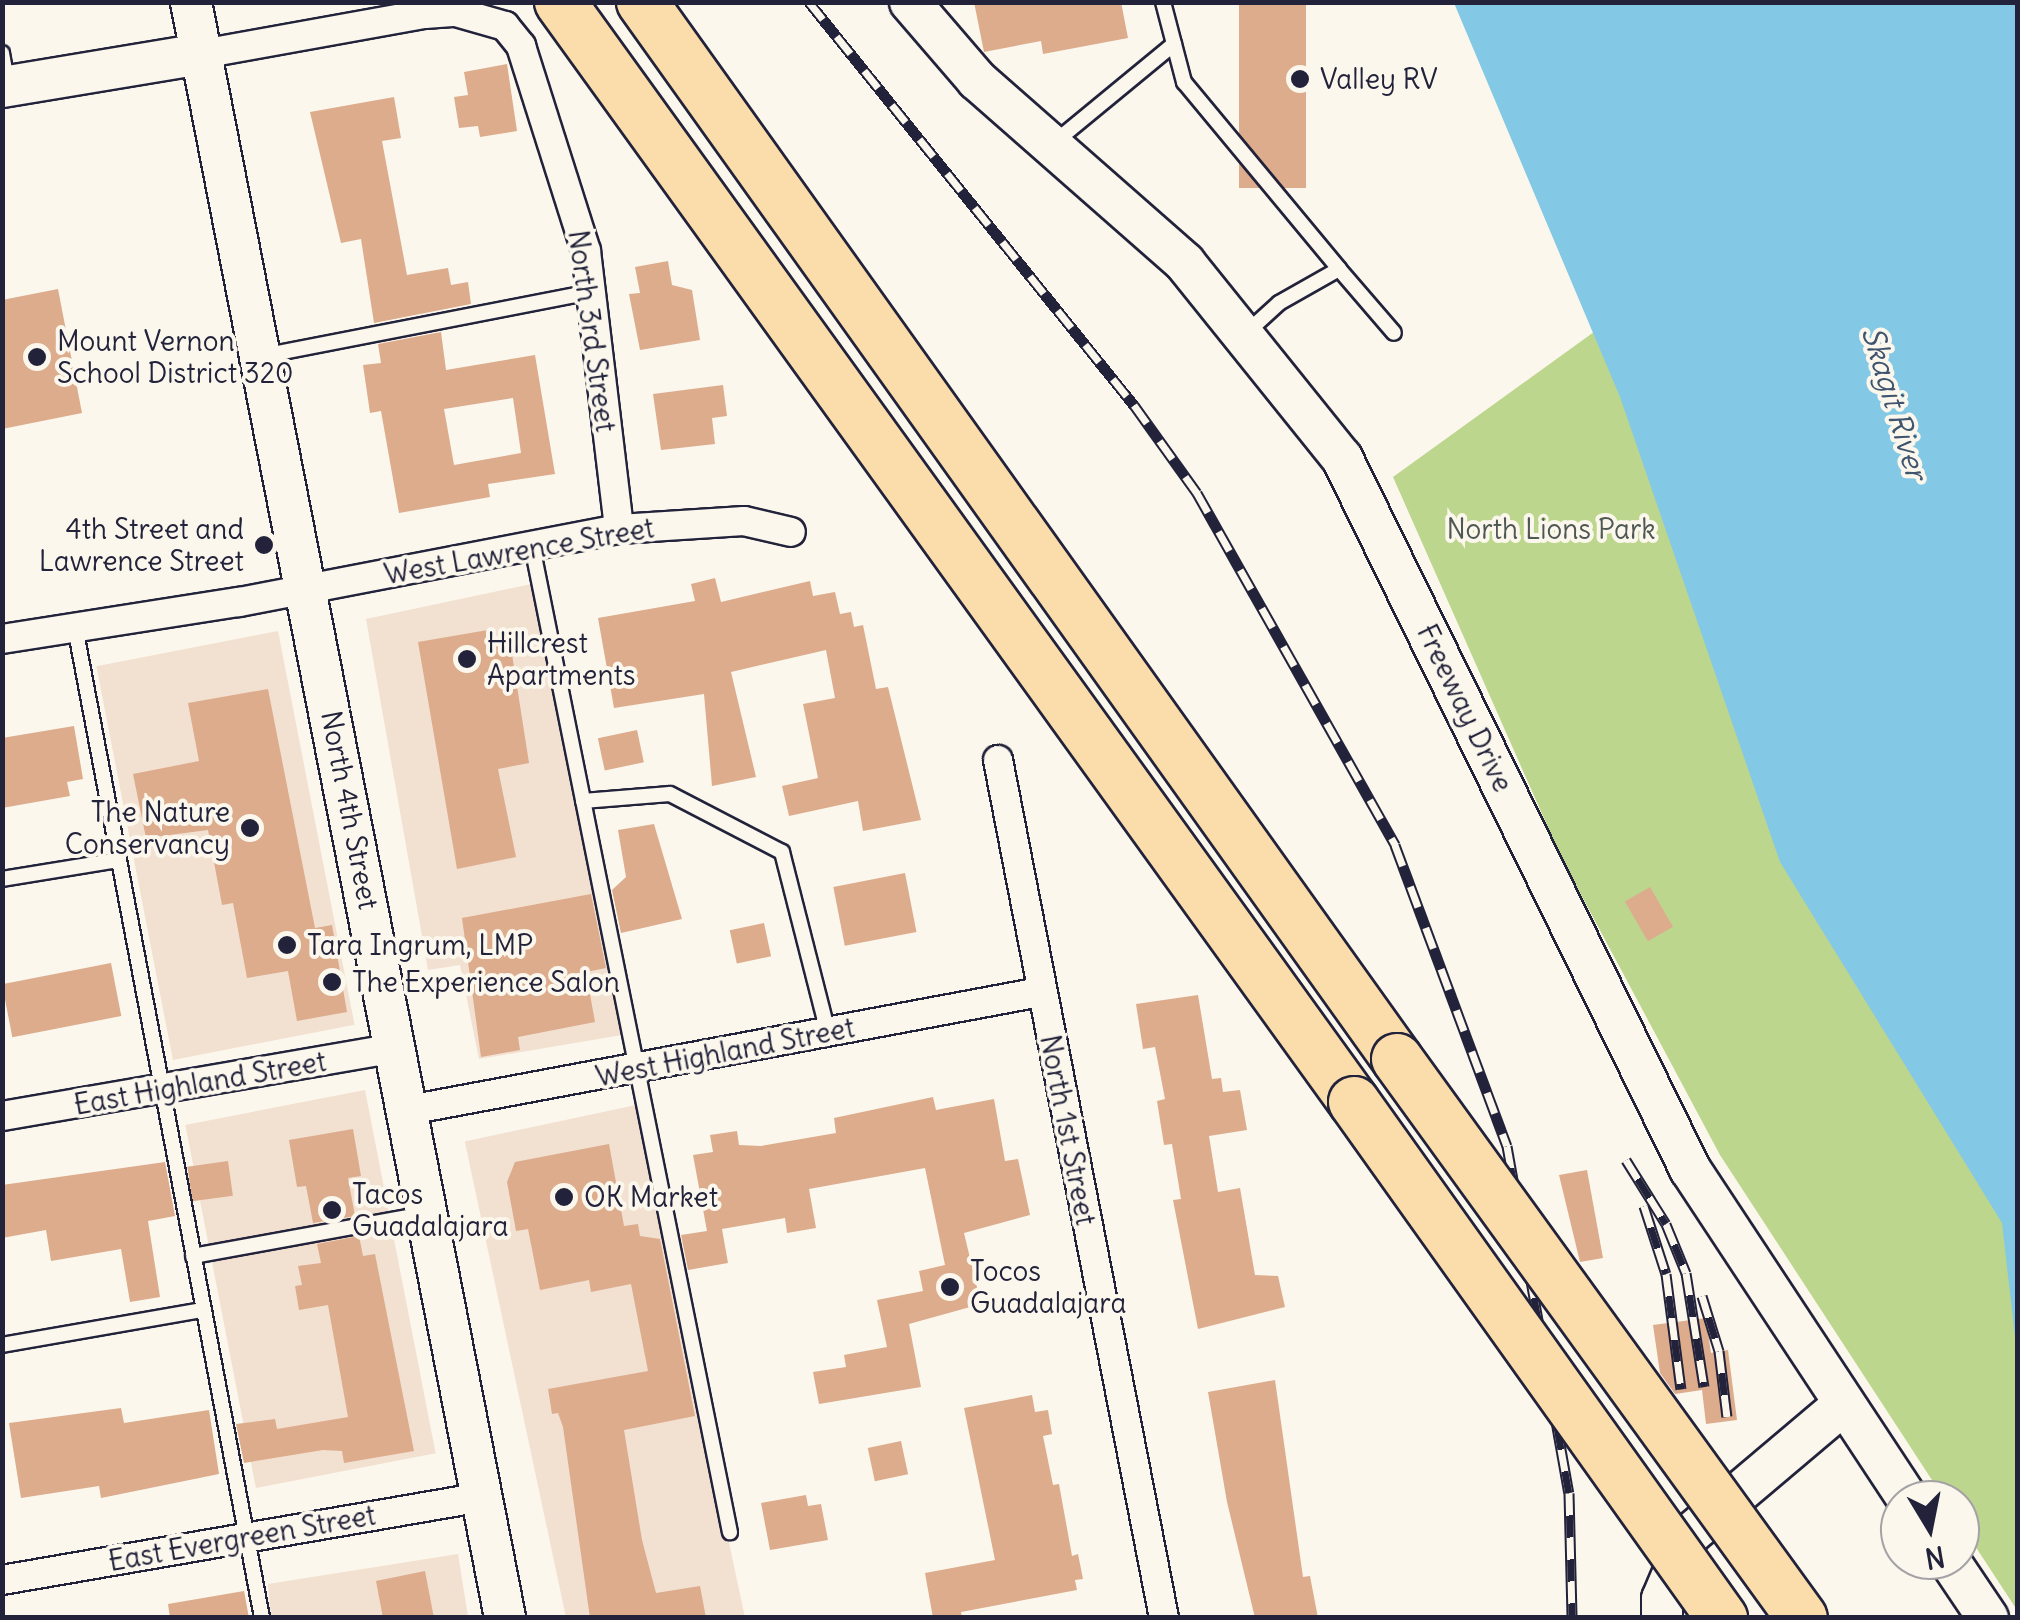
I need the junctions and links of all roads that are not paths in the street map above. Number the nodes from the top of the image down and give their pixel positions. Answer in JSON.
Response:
{"nodes":[{"id":1,"x":191,"y":2,"type":"edge"},
{"id":2,"x":560,"y":2,"type":"edge"},
{"id":3,"x":642,"y":2,"type":"edge"},
{"id":4,"x":910,"y":2,"type":"edge"},
{"id":5,"x":1163,"y":2,"type":"edge"},
{"id":6,"x":454,"y":7,"type":"edge"},
{"id":7,"x":1174,"y":44,"type":"junction"},
{"id":8,"x":202,"y":54,"type":"junction"},
{"id":9,"x":4,"y":75,"type":"edge"},
{"id":10,"x":1052,"y":146,"type":"junction"},
{"id":11,"x":1339,"y":269,"type":"junction"},
{"id":12,"x":590,"y":292,"type":"junction"},
{"id":13,"x":1394,"y":332,"type":"dead end"},
{"id":14,"x":1243,"y":335,"type":"junction"},
{"id":15,"x":261,"y":356,"type":"junction"},
{"id":16,"x":619,"y":528,"type":"junction"},
{"id":17,"x":791,"y":532,"type":"dead end"},
{"id":18,"x":532,"y":546,"type":"junction"},
{"id":19,"x":306,"y":589,"type":"junction"},
{"id":20,"x":75,"y":627,"type":"junction"},
{"id":21,"x":2,"y":638,"type":"edge"},
{"id":22,"x":998,"y":760,"type":"dead end"},
{"id":23,"x":583,"y":801,"type":"junction"},
{"id":24,"x":118,"y":860,"type":"junction"},
{"id":25,"x":2,"y":880,"type":"edge"},
{"id":26,"x":1040,"y":992,"type":"junction"},
{"id":27,"x":828,"y":1033,"type":"junction"},
{"id":28,"x":397,"y":1048,"type":"junction"},
{"id":29,"x":634,"y":1070,"type":"junction"},
{"id":30,"x":162,"y":1092,"type":"junction"},
{"id":31,"x":409,"y":1110,"type":"junction"},
{"id":32,"x":2,"y":1116,"type":"edge"},
{"id":33,"x":428,"y":1213,"type":"junction"},
{"id":34,"x":193,"y":1256,"type":"junction"},
{"id":35,"x":203,"y":1310,"type":"junction"},
{"id":36,"x":2,"y":1345,"type":"edge"},
{"id":37,"x":1843,"y":1405,"type":"junction"},
{"id":38,"x":1894,"y":1480,"type":"edge"},
{"id":39,"x":482,"y":1497,"type":"junction"},
{"id":40,"x":730,"y":1532,"type":"dead end"},
{"id":41,"x":246,"y":1537,"type":"junction"},
{"id":42,"x":2,"y":1580,"type":"edge"},
{"id":43,"x":1962,"y":1580,"type":"edge"},
{"id":44,"x":262,"y":1618,"type":"edge"},
{"id":45,"x":505,"y":1618,"type":"edge"},
{"id":46,"x":1164,"y":1618,"type":"edge"},
{"id":47,"x":1662,"y":1618,"type":"edge"},
{"id":48,"x":1722,"y":1618,"type":"edge"},
{"id":49,"x":1802,"y":1618,"type":"edge"},
{"id":50,"x":1988,"y":1618,"type":"edge"}],
"edges":[{"from":1,"to":8,"type":"street","name":"North 4th Street"},
{"from":2,"to":48,"type":"highway","bridge":true},
{"from":3,"to":49,"type":"highway","bridge":true},
{"from":4,"to":10,"type":"street","name":"Freeway Drive"},
{"from":5,"to":7,"type":"lane"},
{"from":6,"to":8,"type":"street"},
{"from":6,"to":12,"type":"street","name":"North 3rd Street"},
{"from":7,"to":10,"type":"lane"},
{"from":7,"to":11,"type":"lane"},
{"from":8,"to":9,"type":"street"},
{"from":8,"to":15,"type":"street","name":"North 4th Street"},
{"from":10,"to":14,"type":"street","name":"Freeway Drive"},
{"from":11,"to":13,"type":"lane"},
{"from":11,"to":14,"type":"lane"},
{"from":12,"to":15,"type":"lane"},
{"from":12,"to":16,"type":"street","name":"North 3rd Street"},
{"from":14,"to":37,"type":"street","name":"Freeway Drive"},
{"from":15,"to":19,"type":"street","name":"North 4th Street"},
{"from":16,"to":17,"type":"street","name":"West Lawrence Street"},
{"from":16,"to":18,"type":"street","name":"West Lawrence Street"},
{"from":18,"to":19,"type":"street","name":"West Lawrence Street"},
{"from":18,"to":23,"type":"lane"},
{"from":19,"to":20,"type":"street","name":"West Lawrence Street"},
{"from":19,"to":28,"type":"street","name":"North 4th Street"},
{"from":20,"to":21,"type":"street","name":"West Lawrence Street"},
{"from":20,"to":24,"type":"lane"},
{"from":22,"to":26,"type":"street","name":"North 1st Street"},
{"from":23,"to":27,"type":"lane"},
{"from":23,"to":29,"type":"lane"},
{"from":24,"to":25,"type":"lane"},
{"from":24,"to":30,"type":"lane"},
{"from":26,"to":27,"type":"street","name":"West Highland Street"},
{"from":26,"to":46,"type":"street","name":"North 1st Street"},
{"from":27,"to":29,"type":"street","name":"West Highland Street"},
{"from":28,"to":30,"type":"street","name":"East Highland Street"},
{"from":28,"to":31,"type":"street","name":"North 4th Street"},
{"from":29,"to":31,"type":"street","name":"West Highland Street"},
{"from":29,"to":40,"type":"lane"},
{"from":30,"to":32,"type":"street","name":"East Highland Street"},
{"from":30,"to":34,"type":"lane"},
{"from":31,"to":33,"type":"street","name":"North 4th Street"},
{"from":33,"to":34,"type":"lane"},
{"from":33,"to":39,"type":"street","name":"North 4th Street"},
{"from":34,"to":35,"type":"lane"},
{"from":35,"to":36,"type":"lane"},
{"from":35,"to":41,"type":"lane"},
{"from":37,"to":38,"type":"street","name":"Freeway Drive"},
{"from":37,"to":47,"type":"street"},
{"from":39,"to":41,"type":"street","name":"East Evergreen Street"},
{"from":39,"to":45,"type":"street","name":"North 4th Street"},
{"from":41,"to":42,"type":"street","name":"East Evergreen Street"},
{"from":41,"to":44,"type":"lane"},
{"from":43,"to":50,"type":"street"}]}
